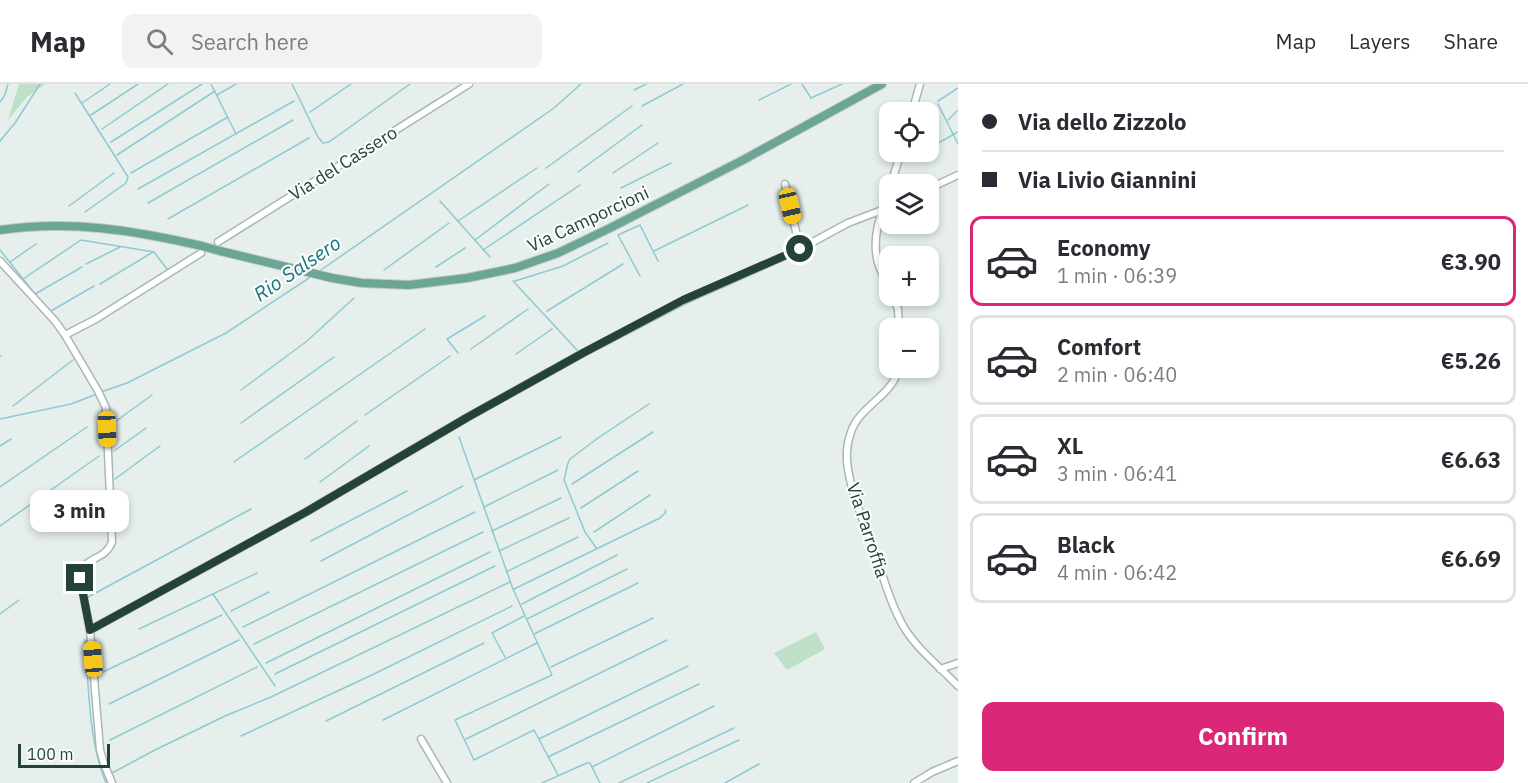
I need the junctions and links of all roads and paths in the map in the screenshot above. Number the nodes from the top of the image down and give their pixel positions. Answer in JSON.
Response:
{"nodes":[{"id":1,"x":469,"y":84,"type":"edge"},
{"id":2,"x":881,"y":84,"type":"edge"},
{"id":3,"x":918,"y":84,"type":"edge"},
{"id":4,"x":914,"y":102,"type":"edge"},
{"id":5,"x":958,"y":175,"type":"edge"},
{"id":6,"x":785,"y":184,"type":"dead end"},
{"id":7,"x":939,"y":184,"type":"edge"},
{"id":8,"x":879,"y":211,"type":"edge"},
{"id":9,"x":879,"y":223,"type":"edge"},
{"id":10,"x":0,"y":230,"type":"edge"},
{"id":11,"x":218,"y":242,"type":"dead end"},
{"id":12,"x":800,"y":249,"type":"junction"},
{"id":13,"x":201,"y":250,"type":"junction"},
{"id":14,"x":0,"y":261,"type":"edge"},
{"id":15,"x":879,"y":264,"type":"edge"},
{"id":16,"x":65,"y":335,"type":"junction"},
{"id":17,"x":896,"y":378,"type":"edge"},
{"id":18,"x":90,"y":630,"type":"junction"},
{"id":19,"x":958,"y":663,"type":"edge"},
{"id":20,"x":940,"y":669,"type":"junction"},
{"id":21,"x":958,"y":686,"type":"edge"},
{"id":22,"x":421,"y":739,"type":"dead end"},
{"id":23,"x":958,"y":761,"type":"edge"},
{"id":24,"x":112,"y":783,"type":"edge"},
{"id":25,"x":447,"y":783,"type":"edge"},
{"id":26,"x":914,"y":783,"type":"edge"}],
"edges":[{"from":1,"to":11,"type":"street","name":"Via del Cassero"},
{"from":2,"to":13,"type":"main road","name":"Via Camporcioni","bridge":true},
{"from":3,"to":4,"type":"street"},
{"from":5,"to":7,"type":"street"},
{"from":6,"to":12,"type":"street"},
{"from":8,"to":12,"type":"street"},
{"from":9,"to":15,"type":"street"},
{"from":10,"to":13,"type":"main road","name":"Via Camporcioni"},
{"from":12,"to":18,"type":"street"},
{"from":13,"to":16,"type":"street"},
{"from":14,"to":16,"type":"street"},
{"from":16,"to":18,"type":"street"},
{"from":17,"to":20,"type":"street","name":"Via Parroffia"},
{"from":18,"to":24,"type":"street"},
{"from":19,"to":20,"type":"street"},
{"from":20,"to":21,"type":"street","name":"Via Parroffia"},
{"from":22,"to":25,"type":"street"},
{"from":23,"to":26,"type":"street"}]}
